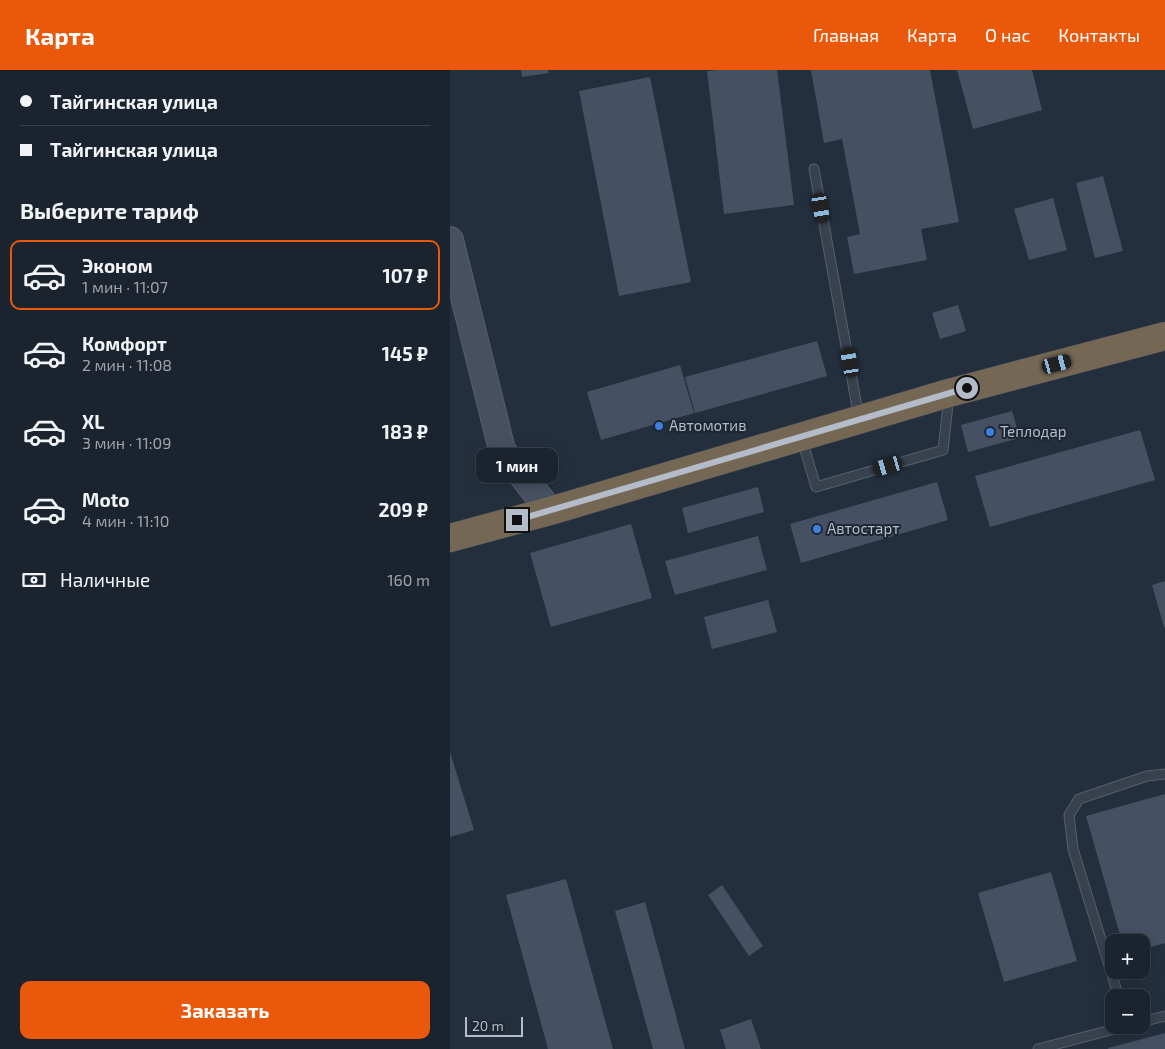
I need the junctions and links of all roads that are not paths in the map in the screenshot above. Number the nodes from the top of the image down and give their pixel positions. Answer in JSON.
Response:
{"nodes":[{"id":1,"x":814,"y":169,"type":"dead end"},
{"id":2,"x":450,"y":240,"type":"edge"},
{"id":3,"x":1165,"y":336,"type":"edge"},
{"id":4,"x":949,"y":393,"type":"junction"},
{"id":5,"x":860,"y":420,"type":"junction"},
{"id":6,"x":801,"y":438,"type":"junction"},
{"id":7,"x":550,"y":511,"type":"junction"},
{"id":8,"x":450,"y":538,"type":"edge"},
{"id":9,"x":1165,"y":774,"type":"edge"},
{"id":10,"x":1116,"y":989,"type":"edge"},
{"id":11,"x":1165,"y":1016,"type":"edge"},
{"id":12,"x":1150,"y":1020,"type":"edge"},
{"id":13,"x":1105,"y":1031,"type":"edge"},
{"id":14,"x":1038,"y":1049,"type":"edge"}],
"edges":[{"from":1,"to":5,"type":"lane"},
{"from":2,"to":7,"type":"street"},
{"from":3,"to":4,"type":"highway"},
{"from":4,"to":5,"type":"highway"},
{"from":4,"to":6,"type":"lane"},
{"from":5,"to":6,"type":"highway"},
{"from":6,"to":7,"type":"highway"},
{"from":7,"to":8,"type":"highway"},
{"from":9,"to":10,"type":"lane"},
{"from":11,"to":12,"type":"lane"},
{"from":13,"to":14,"type":"lane"}]}
